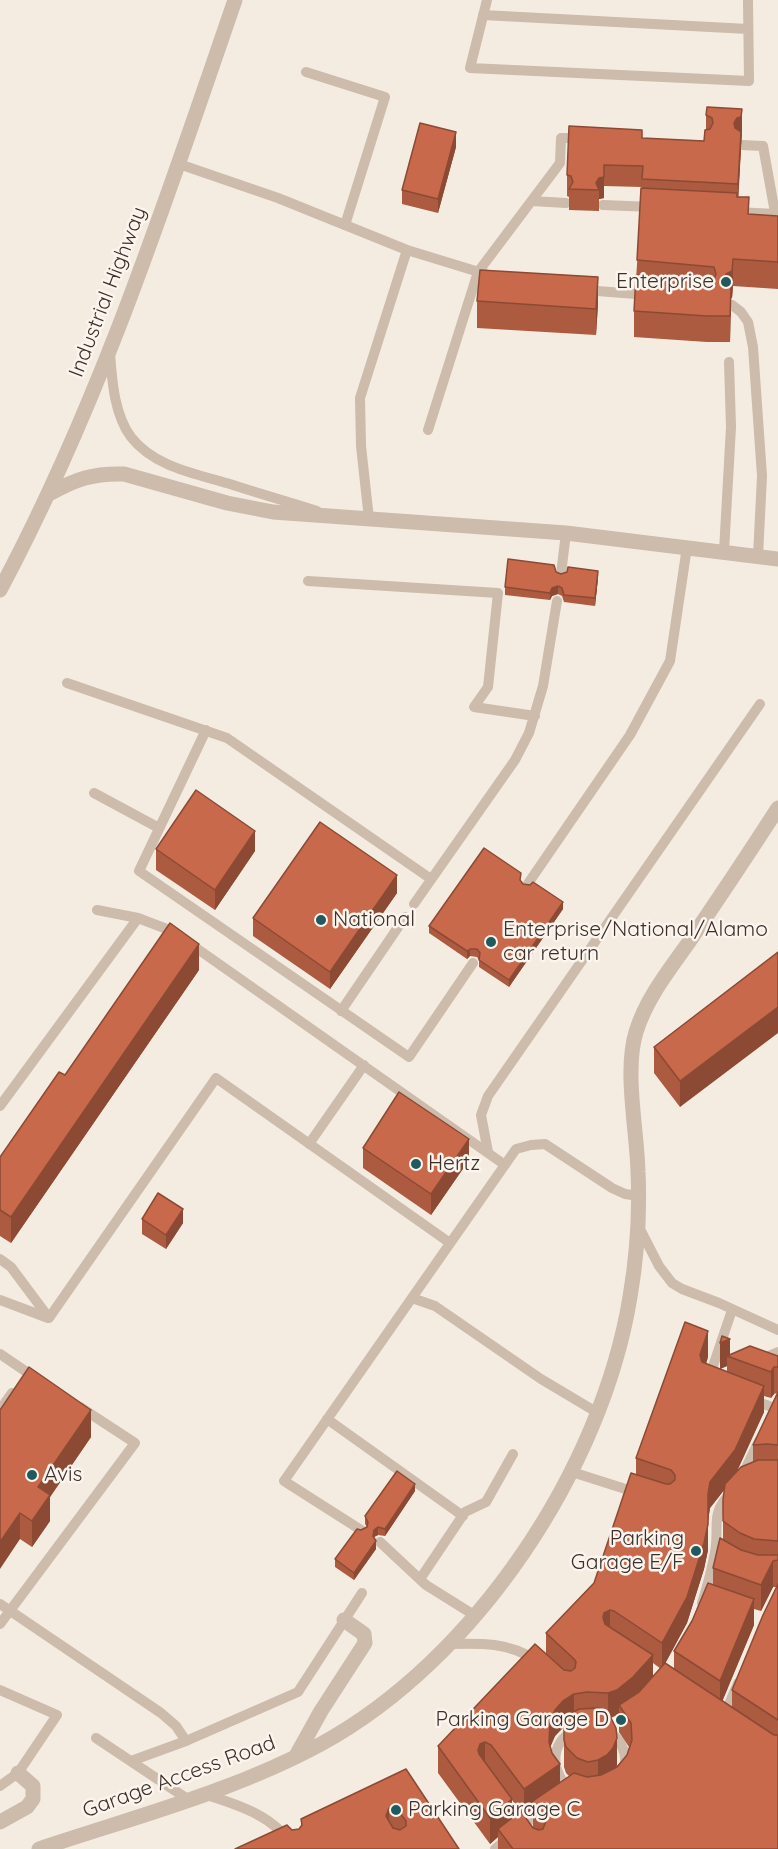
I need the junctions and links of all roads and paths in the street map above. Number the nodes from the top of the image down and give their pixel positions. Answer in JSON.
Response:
{"nodes":[{"id":1,"x":235,"y":0,"type":"edge"},
{"id":2,"x":487,"y":0,"type":"edge"},
{"id":3,"x":748,"y":0,"type":"edge"},
{"id":4,"x":483,"y":15,"type":"junction"},
{"id":5,"x":748,"y":29,"type":"junction"},
{"id":6,"x":306,"y":72,"type":"dead end"},
{"id":7,"x":595,"y":139,"type":"edge"},
{"id":8,"x":741,"y":145,"type":"edge"},
{"id":9,"x":179,"y":164,"type":"junction"},
{"id":10,"x":531,"y":201,"type":"junction"},
{"id":11,"x":567,"y":203,"type":"dead end"},
{"id":12,"x":603,"y":205,"type":"dead end"},
{"id":13,"x":660,"y":208,"type":"edge"},
{"id":14,"x":729,"y":212,"type":"edge"},
{"id":15,"x":775,"y":214,"type":"junction"},
{"id":16,"x":345,"y":225,"type":"junction"},
{"id":17,"x":778,"y":229,"type":"edge"},
{"id":18,"x":407,"y":250,"type":"junction"},
{"id":19,"x":478,"y":273,"type":"junction"},
{"id":20,"x":499,"y":277,"type":"edge"},
{"id":21,"x":575,"y":290,"type":"edge"},
{"id":22,"x":665,"y":296,"type":"edge"},
{"id":23,"x":732,"y":305,"type":"edge"},
{"id":24,"x":110,"y":351,"type":"junction"},
{"id":25,"x":729,"y":362,"type":"dead end"},
{"id":26,"x":428,"y":430,"type":"dead end"},
{"id":27,"x":49,"y":494,"type":"junction"},
{"id":28,"x":337,"y":517,"type":"junction"},
{"id":29,"x":369,"y":519,"type":"junction"},
{"id":30,"x":566,"y":533,"type":"junction"},
{"id":31,"x":687,"y":547,"type":"junction"},
{"id":32,"x":724,"y":551,"type":"junction"},
{"id":33,"x":758,"y":556,"type":"junction"},
{"id":34,"x":778,"y":559,"type":"edge"},
{"id":35,"x":561,"y":574,"type":"edge"},
{"id":36,"x":308,"y":581,"type":"dead end"},
{"id":37,"x":0,"y":590,"type":"edge"},
{"id":38,"x":557,"y":601,"type":"dead end"},
{"id":39,"x":67,"y":683,"type":"dead end"},
{"id":40,"x":760,"y":704,"type":"dead end"},
{"id":41,"x":535,"y":716,"type":"junction"},
{"id":42,"x":206,"y":730,"type":"junction"},
{"id":43,"x":94,"y":794,"type":"dead end"},
{"id":44,"x":778,"y":808,"type":"edge"},
{"id":45,"x":159,"y":828,"type":"junction"},
{"id":46,"x":432,"y":879,"type":"junction"},
{"id":47,"x":527,"y":885,"type":"edge"},
{"id":48,"x":414,"y":904,"type":"dead end"},
{"id":49,"x":97,"y":910,"type":"dead end"},
{"id":50,"x":405,"y":917,"type":"dead end"},
{"id":51,"x":138,"y":918,"type":"junction"},
{"id":52,"x":473,"y":963,"type":"dead end"},
{"id":53,"x":341,"y":1011,"type":"junction"},
{"id":54,"x":364,"y":1065,"type":"junction"},
{"id":55,"x":0,"y":1106,"type":"edge"},
{"id":56,"x":309,"y":1144,"type":"junction"},
{"id":57,"x":488,"y":1152,"type":"junction"},
{"id":58,"x":505,"y":1165,"type":"junction"},
{"id":59,"x":639,"y":1196,"type":"junction"},
{"id":60,"x":639,"y":1227,"type":"junction"},
{"id":61,"x":450,"y":1243,"type":"junction"},
{"id":62,"x":0,"y":1259,"type":"edge"},
{"id":63,"x":412,"y":1298,"type":"junction"},
{"id":64,"x":0,"y":1300,"type":"edge"},
{"id":65,"x":732,"y":1310,"type":"junction"},
{"id":66,"x":49,"y":1318,"type":"junction"},
{"id":67,"x":778,"y":1330,"type":"edge"},
{"id":68,"x":778,"y":1352,"type":"edge"},
{"id":69,"x":0,"y":1354,"type":"edge"},
{"id":70,"x":749,"y":1364,"type":"edge"},
{"id":71,"x":26,"y":1371,"type":"junction"},
{"id":72,"x":714,"y":1383,"type":"edge"},
{"id":73,"x":46,"y":1384,"type":"edge"},
{"id":74,"x":746,"y":1397,"type":"edge"},
{"id":75,"x":66,"y":1398,"type":"edge"},
{"id":76,"x":0,"y":1410,"type":"edge"},
{"id":77,"x":598,"y":1413,"type":"junction"},
{"id":78,"x":773,"y":1413,"type":"edge"},
{"id":79,"x":327,"y":1419,"type":"junction"},
{"id":80,"x":513,"y":1454,"type":"dead end"},
{"id":81,"x":572,"y":1472,"type":"junction"},
{"id":82,"x":757,"y":1477,"type":"edge"},
{"id":83,"x":737,"y":1487,"type":"junction"},
{"id":84,"x":651,"y":1497,"type":"edge"},
{"id":85,"x":463,"y":1516,"type":"junction"},
{"id":86,"x":361,"y":1530,"type":"edge"},
{"id":87,"x":380,"y":1542,"type":"dead end"},
{"id":88,"x":420,"y":1579,"type":"junction"},
{"id":89,"x":362,"y":1593,"type":"dead end"},
{"id":90,"x":0,"y":1604,"type":"edge"},
{"id":91,"x":10,"y":1611,"type":"junction"},
{"id":92,"x":474,"y":1615,"type":"junction"},
{"id":93,"x":697,"y":1616,"type":"edge"},
{"id":94,"x":344,"y":1620,"type":"junction"},
{"id":95,"x":0,"y":1624,"type":"edge"},
{"id":96,"x":448,"y":1644,"type":"junction"},
{"id":97,"x":548,"y":1670,"type":"edge"},
{"id":98,"x":743,"y":1671,"type":"edge"},
{"id":99,"x":0,"y":1690,"type":"edge"},
{"id":100,"x":713,"y":1713,"type":"edge"},
{"id":101,"x":620,"y":1724,"type":"edge"},
{"id":102,"x":596,"y":1727,"type":"junction"},
{"id":103,"x":96,"y":1738,"type":"dead end"},
{"id":104,"x":186,"y":1741,"type":"junction"},
{"id":105,"x":297,"y":1756,"type":"junction"},
{"id":106,"x":131,"y":1761,"type":"junction"},
{"id":107,"x":18,"y":1773,"type":"junction"},
{"id":108,"x":619,"y":1781,"type":"edge"},
{"id":109,"x":0,"y":1786,"type":"edge"},
{"id":110,"x":497,"y":1793,"type":"edge"},
{"id":111,"x":586,"y":1794,"type":"edge"},
{"id":112,"x":564,"y":1796,"type":"junction"},
{"id":113,"x":196,"y":1797,"type":"junction"},
{"id":114,"x":0,"y":1822,"type":"edge"},
{"id":115,"x":522,"y":1826,"type":"junction"},
{"id":116,"x":58,"y":1846,"type":"edge"},
{"id":117,"x":39,"y":1849,"type":"edge"},
{"id":118,"x":295,"y":1849,"type":"edge"},
{"id":119,"x":495,"y":1849,"type":"edge"},
{"id":120,"x":539,"y":1849,"type":"edge"}],
"edges":[{"from":1,"to":9,"type":"street","name":"Industrial Highway"},
{"from":2,"to":4,"type":"lane"},
{"from":3,"to":5,"type":"lane"},
{"from":4,"to":5,"type":"lane"},
{"from":4,"to":5,"type":"lane"},
{"from":6,"to":16,"type":"lane"},
{"from":7,"to":10,"type":"lane"},
{"from":8,"to":15,"type":"lane"},
{"from":9,"to":16,"type":"lane"},
{"from":9,"to":24,"type":"street","name":"Industrial Highway"},
{"from":10,"to":11,"type":"lane"},
{"from":10,"to":19,"type":"lane"},
{"from":12,"to":13,"type":"lane"},
{"from":14,"to":15,"type":"lane"},
{"from":15,"to":17,"type":"lane"},
{"from":16,"to":18,"type":"lane"},
{"from":18,"to":19,"type":"lane"},
{"from":18,"to":29,"type":"lane"},
{"from":19,"to":20,"type":"lane"},
{"from":19,"to":26,"type":"lane"},
{"from":21,"to":22,"type":"lane"},
{"from":23,"to":33,"type":"lane"},
{"from":24,"to":27,"type":"street","name":"Industrial Highway"},
{"from":24,"to":28,"type":"lane"},
{"from":25,"to":32,"type":"lane"},
{"from":27,"to":28,"type":"street"},
{"from":27,"to":37,"type":"street","name":"Industrial Highway"},
{"from":28,"to":29,"type":"street"},
{"from":29,"to":30,"type":"street"},
{"from":30,"to":31,"type":"street"},
{"from":30,"to":35,"type":"lane"},
{"from":31,"to":32,"type":"street"},
{"from":31,"to":47,"type":"lane"},
{"from":32,"to":33,"type":"street"},
{"from":33,"to":34,"type":"street"},
{"from":36,"to":41,"type":"lane"},
{"from":38,"to":41,"type":"lane"},
{"from":39,"to":42,"type":"lane"},
{"from":40,"to":57,"type":"lane"},
{"from":41,"to":46,"type":"lane"},
{"from":42,"to":45,"type":"lane"},
{"from":42,"to":46,"type":"lane"},
{"from":43,"to":45,"type":"lane"},
{"from":44,"to":59,"type":"street","name":"Garage Access Road"},
{"from":45,"to":53,"type":"lane"},
{"from":46,"to":48,"type":"lane"},
{"from":49,"to":51,"type":"lane"},
{"from":50,"to":53,"type":"lane"},
{"from":51,"to":54,"type":"lane"},
{"from":51,"to":55,"type":"lane"},
{"from":52,"to":53,"type":"lane"},
{"from":54,"to":56,"type":"lane"},
{"from":54,"to":57,"type":"lane"},
{"from":56,"to":61,"type":"lane"},
{"from":56,"to":66,"type":"lane"},
{"from":57,"to":58,"type":"lane"},
{"from":58,"to":59,"type":"lane"},
{"from":58,"to":61,"type":"lane"},
{"from":59,"to":60,"type":"street","name":"Garage Access Road"},
{"from":60,"to":65,"type":"lane"},
{"from":60,"to":77,"type":"street","name":"Garage Access Road"},
{"from":61,"to":63,"type":"lane"},
{"from":62,"to":66,"type":"lane"},
{"from":63,"to":77,"type":"lane"},
{"from":63,"to":79,"type":"lane"},
{"from":64,"to":66,"type":"lane"},
{"from":65,"to":67,"type":"lane"},
{"from":65,"to":72,"type":"lane"},
{"from":68,"to":70,"type":"lane"},
{"from":69,"to":71,"type":"lane"},
{"from":71,"to":73,"type":"lane"},
{"from":71,"to":76,"type":"lane"},
{"from":74,"to":78,"type":"lane"},
{"from":75,"to":91,"type":"lane"},
{"from":77,"to":81,"type":"street","name":"Garage Access Road"},
{"from":78,"to":83,"type":"lane"},
{"from":79,"to":85,"type":"lane"},
{"from":79,"to":86,"type":"lane"},
{"from":80,"to":85,"type":"lane"},
{"from":81,"to":84,"type":"lane"},
{"from":81,"to":92,"type":"street","name":"Garage Access Road"},
{"from":82,"to":83,"type":"lane"},
{"from":83,"to":93,"type":"lane"},
{"from":85,"to":88,"type":"lane"},
{"from":87,"to":88,"type":"lane"},
{"from":88,"to":92,"type":"lane"},
{"from":89,"to":94,"type":"lane"},
{"from":90,"to":91,"type":"lane"},
{"from":91,"to":95,"type":"lane"},
{"from":91,"to":104,"type":"lane"},
{"from":92,"to":96,"type":"street","name":"Garage Access Road"},
{"from":94,"to":104,"type":"lane"},
{"from":94,"to":105,"type":"street"},
{"from":96,"to":97,"type":"lane"},
{"from":96,"to":105,"type":"street","name":"Garage Access Road"},
{"from":98,"to":100,"type":"lane"},
{"from":99,"to":107,"type":"lane"},
{"from":101,"to":102,"type":"lane"},
{"from":102,"to":108,"type":"lane"},
{"from":102,"to":112,"type":"lane"},
{"from":103,"to":106,"type":"lane"},
{"from":104,"to":106,"type":"lane"},
{"from":105,"to":113,"type":"street","name":"Garage Access Road"},
{"from":106,"to":113,"type":"lane"},
{"from":107,"to":109,"type":"lane"},
{"from":107,"to":114,"type":"street"},
{"from":110,"to":115,"type":"lane"},
{"from":111,"to":112,"type":"lane"},
{"from":112,"to":115,"type":"lane"},
{"from":113,"to":116,"type":"street","name":"Garage Access Road"},
{"from":113,"to":118,"type":"lane"},
{"from":115,"to":119,"type":"lane"},
{"from":115,"to":120,"type":"lane"},
{"from":116,"to":117,"type":"street","name":"Garage Access Road"}]}
